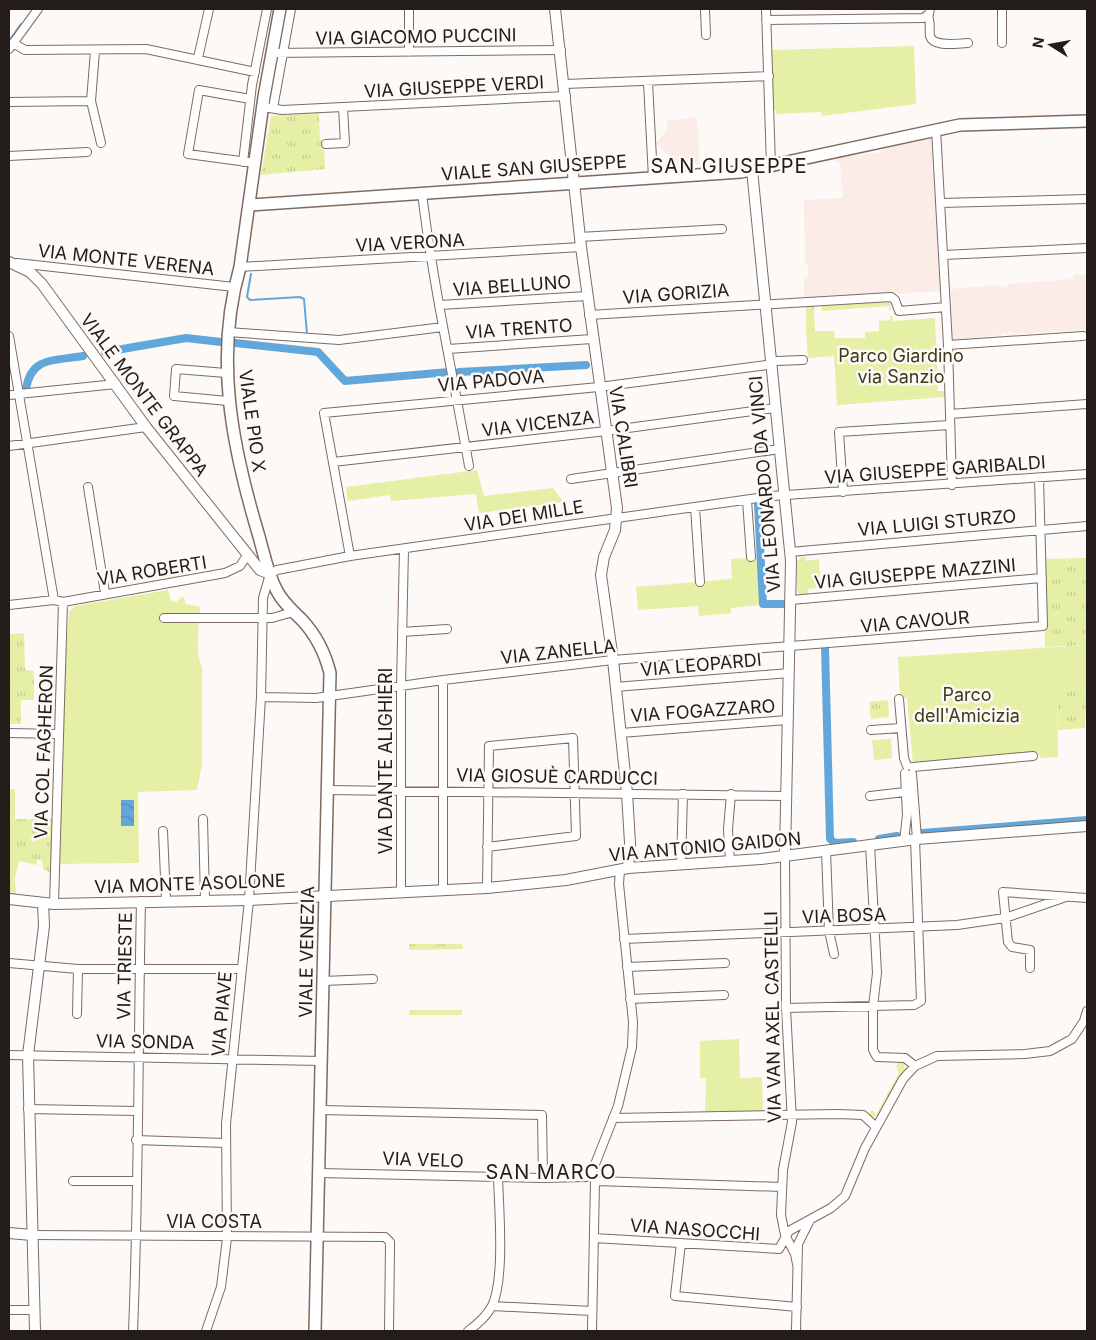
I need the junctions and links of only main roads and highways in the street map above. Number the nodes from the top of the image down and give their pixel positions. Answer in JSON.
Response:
{"nodes":[{"id":1,"x":280,"y":9,"type":"edge"},
{"id":2,"x":1087,"y":121,"type":"edge"},
{"id":3,"x":249,"y":205,"type":"junction"},
{"id":4,"x":277,"y":591,"type":"joint"},
{"id":5,"x":316,"y":1331,"type":"edge"}],
"edges":[{"from":1,"to":3,"type":"main road","name":"VIALE PIO X"},
{"from":2,"to":3,"type":"main road","name":"VIALE SAN GIUSEPPE"},
{"from":3,"to":4,"type":"main road","name":"VIALE PIO X"},
{"from":4,"to":5,"type":"main road","name":"VIALE VENEZIA"}]}
